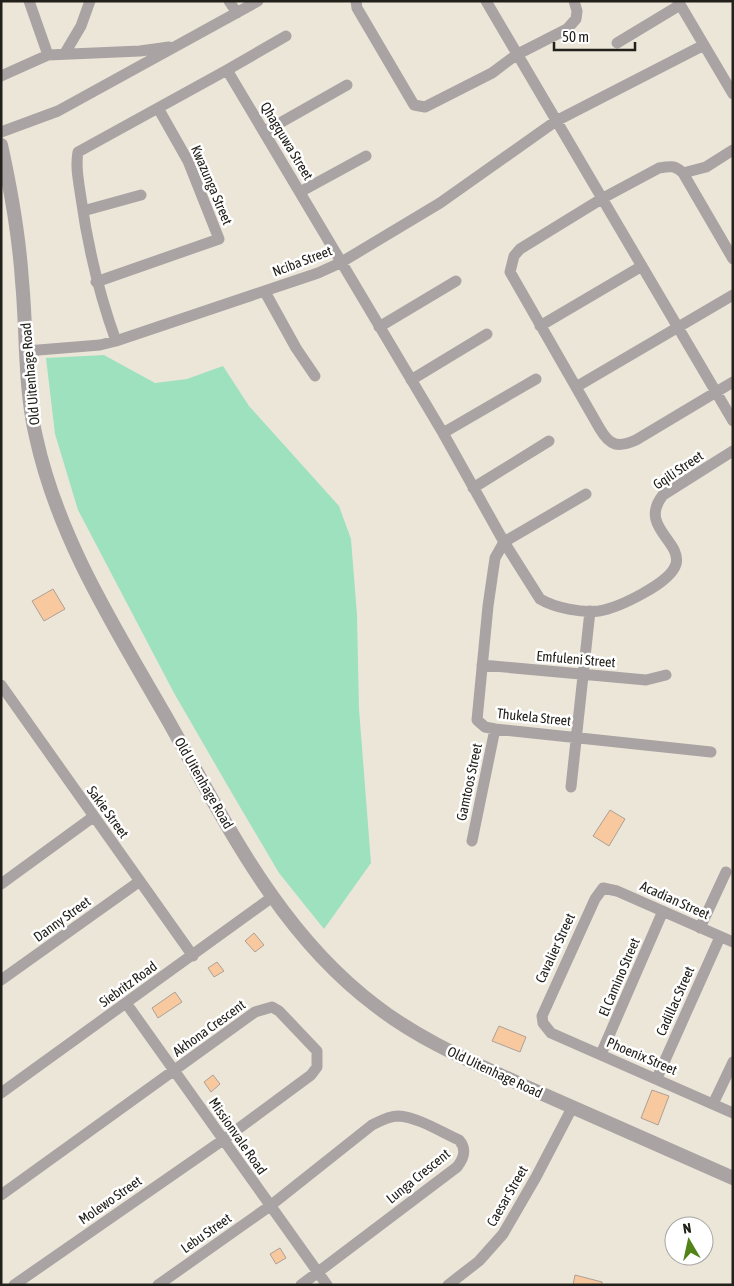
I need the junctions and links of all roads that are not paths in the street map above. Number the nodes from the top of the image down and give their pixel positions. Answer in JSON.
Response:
{"nodes":[{"id":1,"x":29,"y":1,"type":"edge"},
{"id":2,"x":90,"y":1,"type":"edge"},
{"id":3,"x":229,"y":1,"type":"edge"},
{"id":4,"x":258,"y":1,"type":"edge"},
{"id":5,"x":356,"y":1,"type":"edge"},
{"id":6,"x":486,"y":1,"type":"edge"},
{"id":7,"x":574,"y":1,"type":"edge"},
{"id":8,"x":679,"y":3,"type":"edge"},
{"id":9,"x":237,"y":13,"type":"junction"},
{"id":10,"x":286,"y":36,"type":"dead end"},
{"id":11,"x":617,"y":43,"type":"dead end"},
{"id":12,"x":704,"y":45,"type":"junction"},
{"id":13,"x":178,"y":46,"type":"junction"},
{"id":14,"x":64,"y":53,"type":"junction"},
{"id":15,"x":48,"y":55,"type":"junction"},
{"id":16,"x":516,"y":56,"type":"junction"},
{"id":17,"x":227,"y":70,"type":"junction"},
{"id":18,"x":1,"y":76,"type":"edge"},
{"id":19,"x":346,"y":84,"type":"dead end"},
{"id":20,"x":733,"y":94,"type":"edge"},
{"id":21,"x":158,"y":108,"type":"junction"},
{"id":22,"x":556,"y":121,"type":"junction"},
{"id":23,"x":1,"y":132,"type":"edge"},
{"id":24,"x":264,"y":132,"type":"junction"},
{"id":25,"x":1,"y":145,"type":"edge"},
{"id":26,"x":733,"y":150,"type":"edge"},
{"id":27,"x":366,"y":156,"type":"dead end"},
{"id":28,"x":683,"y":173,"type":"junction"},
{"id":29,"x":300,"y":192,"type":"junction"},
{"id":30,"x":141,"y":195,"type":"dead end"},
{"id":31,"x":603,"y":198,"type":"junction"},
{"id":32,"x":83,"y":211,"type":"junction"},
{"id":33,"x":733,"y":259,"type":"edge"},
{"id":34,"x":340,"y":263,"type":"junction"},
{"id":35,"x":642,"y":266,"type":"junction"},
{"id":36,"x":96,"y":282,"type":"junction"},
{"id":37,"x":456,"y":282,"type":"dead end"},
{"id":38,"x":265,"y":292,"type":"junction"},
{"id":39,"x":733,"y":295,"type":"edge"},
{"id":40,"x":540,"y":326,"type":"junction"},
{"id":41,"x":379,"y":327,"type":"junction"},
{"id":42,"x":678,"y":328,"type":"junction"},
{"id":43,"x":487,"y":334,"type":"dead end"},
{"id":44,"x":116,"y":341,"type":"junction"},
{"id":45,"x":26,"y":351,"type":"junction"},
{"id":46,"x":315,"y":376,"type":"dead end"},
{"id":47,"x":536,"y":379,"type":"dead end"},
{"id":48,"x":411,"y":380,"type":"junction"},
{"id":49,"x":733,"y":382,"type":"edge"},
{"id":50,"x":576,"y":387,"type":"junction"},
{"id":51,"x":718,"y":392,"type":"junction"},
{"id":52,"x":733,"y":421,"type":"edge"},
{"id":53,"x":443,"y":433,"type":"junction"},
{"id":54,"x":549,"y":441,"type":"dead end"},
{"id":55,"x":733,"y":451,"type":"edge"},
{"id":56,"x":473,"y":488,"type":"junction"},
{"id":57,"x":586,"y":494,"type":"dead end"},
{"id":58,"x":504,"y":542,"type":"junction"},
{"id":59,"x":590,"y":612,"type":"junction"},
{"id":60,"x":482,"y":665,"type":"junction"},
{"id":61,"x":584,"y":674,"type":"junction"},
{"id":62,"x":666,"y":675,"type":"dead end"},
{"id":63,"x":1,"y":685,"type":"edge"},
{"id":64,"x":495,"y":729,"type":"junction"},
{"id":65,"x":577,"y":737,"type":"junction"},
{"id":66,"x":711,"y":752,"type":"dead end"},
{"id":67,"x":571,"y":787,"type":"dead end"},
{"id":68,"x":94,"y":818,"type":"junction"},
{"id":69,"x":472,"y":841,"type":"dead end"},
{"id":70,"x":726,"y":872,"type":"dead end"},
{"id":71,"x":140,"y":881,"type":"junction"},
{"id":72,"x":1,"y":884,"type":"edge"},
{"id":73,"x":603,"y":888,"type":"joint"},
{"id":74,"x":271,"y":898,"type":"junction"},
{"id":75,"x":663,"y":911,"type":"junction"},
{"id":76,"x":700,"y":928,"type":"junction"},
{"id":77,"x":720,"y":937,"type":"junction"},
{"id":78,"x":733,"y":942,"type":"edge"},
{"id":79,"x":192,"y":956,"type":"junction"},
{"id":80,"x":1,"y":980,"type":"edge"},
{"id":81,"x":126,"y":1003,"type":"junction"},
{"id":82,"x":543,"y":1023,"type":"joint"},
{"id":83,"x":601,"y":1054,"type":"junction"},
{"id":84,"x":733,"y":1062,"type":"edge"},
{"id":85,"x":175,"y":1072,"type":"junction"},
{"id":86,"x":657,"y":1078,"type":"junction"},
{"id":87,"x":1,"y":1093,"type":"edge"},
{"id":88,"x":713,"y":1104,"type":"junction"},
{"id":89,"x":572,"y":1108,"type":"junction"},
{"id":90,"x":733,"y":1113,"type":"edge"},
{"id":91,"x":223,"y":1140,"type":"junction"},
{"id":92,"x":733,"y":1178,"type":"edge"},
{"id":93,"x":1,"y":1195,"type":"edge"},
{"id":94,"x":270,"y":1206,"type":"junction"},
{"id":95,"x":318,"y":1273,"type":"junction"},
{"id":96,"x":14,"y":1285,"type":"edge"},
{"id":97,"x":158,"y":1285,"type":"edge"},
{"id":98,"x":301,"y":1285,"type":"edge"},
{"id":99,"x":327,"y":1285,"type":"edge"},
{"id":100,"x":448,"y":1285,"type":"edge"}],
"edges":[{"from":1,"to":15,"type":"street"},
{"from":2,"to":14,"type":"street"},
{"from":3,"to":9,"type":"street"},
{"from":4,"to":9,"type":"street"},
{"from":5,"to":16,"type":"street"},
{"from":6,"to":16,"type":"street"},
{"from":7,"to":16,"type":"street"},
{"from":8,"to":11,"type":"street"},
{"from":8,"to":12,"type":"street"},
{"from":9,"to":13,"type":"street"},
{"from":10,"to":17,"type":"street"},
{"from":12,"to":20,"type":"street"},
{"from":12,"to":22,"type":"street","name":"Nciba Street"},
{"from":13,"to":14,"type":"street"},
{"from":13,"to":23,"type":"street"},
{"from":14,"to":15,"type":"street"},
{"from":15,"to":18,"type":"street"},
{"from":16,"to":22,"type":"street"},
{"from":17,"to":21,"type":"street"},
{"from":17,"to":24,"type":"street","name":"Qhagquwa Street"},
{"from":19,"to":24,"type":"street"},
{"from":21,"to":32,"type":"street"},
{"from":21,"to":36,"type":"street","name":"Kwazunga Street"},
{"from":22,"to":31,"type":"street"},
{"from":22,"to":34,"type":"street","name":"Nciba Street"},
{"from":24,"to":29,"type":"street","name":"Qhagquwa Street"},
{"from":25,"to":45,"type":"street","name":"Old Uitenhage Road"},
{"from":26,"to":28,"type":"street"},
{"from":27,"to":29,"type":"street"},
{"from":28,"to":31,"type":"street"},
{"from":28,"to":33,"type":"street"},
{"from":29,"to":34,"type":"street","name":"Qhagquwa Street"},
{"from":30,"to":32,"type":"street"},
{"from":31,"to":35,"type":"street"},
{"from":31,"to":40,"type":"street"},
{"from":32,"to":36,"type":"street"},
{"from":34,"to":38,"type":"street","name":"Nciba Street"},
{"from":34,"to":41,"type":"street","name":"Qhagquwa Street"},
{"from":35,"to":40,"type":"street"},
{"from":35,"to":42,"type":"street"},
{"from":36,"to":44,"type":"street"},
{"from":37,"to":41,"type":"street"},
{"from":38,"to":44,"type":"street","name":"Nciba Street"},
{"from":38,"to":46,"type":"street"},
{"from":39,"to":42,"type":"street"},
{"from":40,"to":50,"type":"street"},
{"from":41,"to":48,"type":"street","name":"Qhagquwa Street"},
{"from":42,"to":50,"type":"street"},
{"from":42,"to":51,"type":"street"},
{"from":43,"to":48,"type":"street"},
{"from":44,"to":45,"type":"street","name":"Nciba Street"},
{"from":45,"to":74,"type":"street","name":"Old Uitenhage Road"},
{"from":47,"to":53,"type":"street"},
{"from":48,"to":53,"type":"street","name":"Qhagquwa Street"},
{"from":49,"to":51,"type":"street"},
{"from":50,"to":51,"type":"street"},
{"from":51,"to":52,"type":"street"},
{"from":53,"to":56,"type":"street","name":"Qhagquwa Street"},
{"from":54,"to":56,"type":"street"},
{"from":55,"to":59,"type":"street","name":"Gqili Street"},
{"from":56,"to":58,"type":"street","name":"Qhagquwa Street"},
{"from":57,"to":58,"type":"street"},
{"from":58,"to":59,"type":"street","name":"Gqili Street"},
{"from":58,"to":60,"type":"street","name":"Thukela Street"},
{"from":59,"to":61,"type":"street"},
{"from":60,"to":61,"type":"street","name":"Emfuleni Street"},
{"from":60,"to":64,"type":"street","name":"Thukela Street"},
{"from":61,"to":62,"type":"street","name":"Emfuleni Street"},
{"from":61,"to":65,"type":"street"},
{"from":63,"to":68,"type":"street","name":"Sakie Street"},
{"from":64,"to":65,"type":"street","name":"Thukela Street"},
{"from":64,"to":69,"type":"street","name":"Gamtoos Street"},
{"from":65,"to":66,"type":"street","name":"Thukela Street"},
{"from":65,"to":67,"type":"street"},
{"from":68,"to":71,"type":"street","name":"Sakie Street"},
{"from":68,"to":72,"type":"street"},
{"from":70,"to":76,"type":"street"},
{"from":71,"to":79,"type":"street","name":"Sakie Street"},
{"from":71,"to":80,"type":"street","name":"Danny Street"},
{"from":73,"to":75,"type":"street","name":"Acadian Street"},
{"from":73,"to":82,"type":"street","name":"Cavalier Street"},
{"from":74,"to":79,"type":"street","name":"Siebritz Road"},
{"from":74,"to":89,"type":"street","name":"Old Uitenhage Road"},
{"from":75,"to":76,"type":"street","name":"Acadian Street"},
{"from":75,"to":83,"type":"street","name":"El Camino Street"},
{"from":76,"to":77,"type":"street","name":"Acadian Street"},
{"from":77,"to":78,"type":"street","name":"Acadian Street"},
{"from":77,"to":86,"type":"street","name":"Cadillac Street"},
{"from":79,"to":81,"type":"street","name":"Siebritz Road"},
{"from":81,"to":85,"type":"street","name":"Missionvale Road"},
{"from":81,"to":87,"type":"street","name":"Siebritz Road"},
{"from":82,"to":83,"type":"street","name":"Phoenix Street"},
{"from":83,"to":86,"type":"street","name":"Phoenix Street"},
{"from":84,"to":88,"type":"street"},
{"from":85,"to":91,"type":"street","name":"Missionvale Road"},
{"from":85,"to":91,"type":"street","name":"Akhona Crescent"},
{"from":85,"to":93,"type":"street"},
{"from":86,"to":88,"type":"street","name":"Phoenix Street"},
{"from":88,"to":90,"type":"street","name":"Phoenix Street"},
{"from":89,"to":92,"type":"street","name":"Old Uitenhage Road"},
{"from":89,"to":100,"type":"street","name":"Caesar Street"},
{"from":91,"to":94,"type":"street","name":"Missionvale Road"},
{"from":91,"to":96,"type":"street","name":"Molewo Street"},
{"from":94,"to":95,"type":"street","name":"Missionvale Road"},
{"from":94,"to":95,"type":"street","name":"Lunga Crescent"},
{"from":94,"to":97,"type":"street","name":"Lebu Street"},
{"from":95,"to":98,"type":"street"},
{"from":95,"to":99,"type":"street","name":"Missionvale Road"}]}
